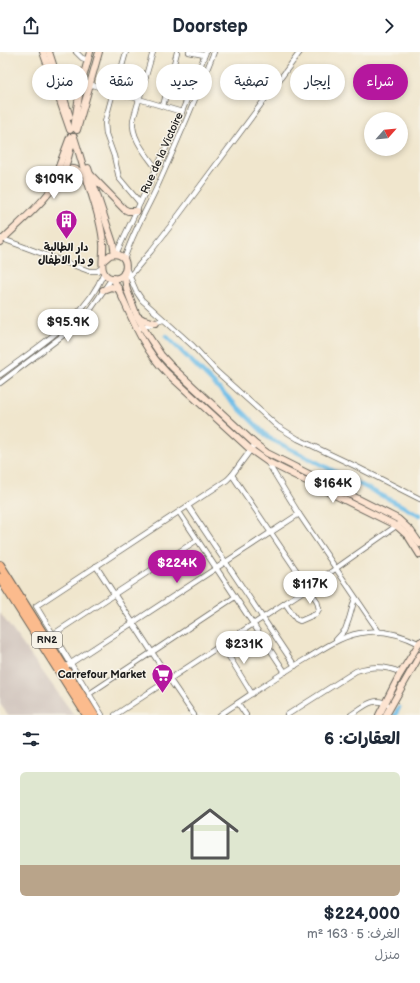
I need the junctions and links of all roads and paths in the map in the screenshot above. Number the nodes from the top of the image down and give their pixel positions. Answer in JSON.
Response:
{"nodes":[{"id":1,"x":43,"y":52,"type":"edge"},
{"id":2,"x":49,"y":52,"type":"edge"},
{"id":3,"x":76,"y":52,"type":"edge"},
{"id":4,"x":90,"y":52,"type":"edge"},
{"id":5,"x":99,"y":52,"type":"edge"},
{"id":6,"x":126,"y":52,"type":"edge"},
{"id":7,"x":153,"y":52,"type":"edge"},
{"id":8,"x":177,"y":52,"type":"edge"},
{"id":9,"x":189,"y":52,"type":"edge"},
{"id":10,"x":214,"y":52,"type":"edge"},
{"id":11,"x":300,"y":52,"type":"edge"},
{"id":12,"x":205,"y":54,"type":"edge"},
{"id":13,"x":88,"y":60,"type":"junction"},
{"id":14,"x":53,"y":64,"type":"edge"},
{"id":15,"x":87,"y":64,"type":"edge"},
{"id":16,"x":123,"y":64,"type":"edge"},
{"id":17,"x":148,"y":70,"type":"edge"},
{"id":18,"x":90,"y":85,"type":"junction"},
{"id":19,"x":96,"y":87,"type":"edge"},
{"id":20,"x":64,"y":100,"type":"edge"},
{"id":21,"x":78,"y":100,"type":"edge"},
{"id":22,"x":111,"y":100,"type":"edge"},
{"id":23,"x":140,"y":100,"type":"edge"},
{"id":24,"x":143,"y":100,"type":"edge"},
{"id":25,"x":163,"y":106,"type":"junction"},
{"id":26,"x":182,"y":112,"type":"junction"},
{"id":27,"x":74,"y":133,"type":"junction"},
{"id":28,"x":156,"y":168,"type":"junction"},
{"id":29,"x":63,"y":170,"type":"junction"},
{"id":30,"x":88,"y":175,"type":"junction"},
{"id":31,"x":140,"y":203,"type":"junction"},
{"id":32,"x":137,"y":211,"type":"junction"},
{"id":33,"x":1,"y":239,"type":"edge"},
{"id":34,"x":116,"y":254,"type":"junction"},
{"id":35,"x":103,"y":260,"type":"junction"},
{"id":36,"x":124,"y":260,"type":"junction"},
{"id":37,"x":103,"y":270,"type":"junction"},
{"id":38,"x":126,"y":272,"type":"junction"},
{"id":39,"x":112,"y":278,"type":"junction"},
{"id":40,"x":119,"y":289,"type":"junction"},
{"id":41,"x":103,"y":290,"type":"junction"},
{"id":42,"x":137,"y":316,"type":"junction"},
{"id":43,"x":163,"y":320,"type":"junction"},
{"id":44,"x":156,"y":323,"type":"junction"},
{"id":45,"x":139,"y":328,"type":"junction"},
{"id":46,"x":0,"y":375,"type":"edge"},
{"id":47,"x":0,"y":384,"type":"edge"},
{"id":48,"x":256,"y":444,"type":"junction"},
{"id":49,"x":251,"y":450,"type":"junction"},
{"id":50,"x":268,"y":462,"type":"junction"},
{"id":51,"x":232,"y":475,"type":"junction"},
{"id":52,"x":420,"y":499,"type":"edge"},
{"id":53,"x":188,"y":506,"type":"junction"},
{"id":54,"x":179,"y":512,"type":"junction"},
{"id":55,"x":300,"y":514,"type":"junction"},
{"id":56,"x":399,"y":524,"type":"junction"},
{"id":57,"x":271,"y":532,"type":"junction"},
{"id":58,"x":197,"y":540,"type":"junction"},
{"id":59,"x":420,"y":544,"type":"edge"},
{"id":60,"x":420,"y":555,"type":"edge"},
{"id":61,"x":226,"y":562,"type":"junction"},
{"id":62,"x":0,"y":565,"type":"edge"},
{"id":63,"x":96,"y":566,"type":"junction"},
{"id":64,"x":216,"y":568,"type":"junction"},
{"id":65,"x":336,"y":568,"type":"junction"},
{"id":66,"x":0,"y":578,"type":"edge"},
{"id":67,"x":308,"y":588,"type":"junction"},
{"id":68,"x":114,"y":594,"type":"junction"},
{"id":69,"x":235,"y":597,"type":"junction"},
{"id":70,"x":355,"y":598,"type":"junction"},
{"id":71,"x":285,"y":603,"type":"junction"},
{"id":72,"x":263,"y":618,"type":"junction"},
{"id":73,"x":133,"y":622,"type":"junction"},
{"id":74,"x":254,"y":624,"type":"junction"},
{"id":75,"x":379,"y":632,"type":"junction"},
{"id":76,"x":52,"y":635,"type":"junction"},
{"id":77,"x":333,"y":642,"type":"junction"},
{"id":78,"x":420,"y":643,"type":"edge"},
{"id":79,"x":222,"y":645,"type":"junction"},
{"id":80,"x":152,"y":652,"type":"junction"},
{"id":81,"x":420,"y":656,"type":"edge"},
{"id":82,"x":67,"y":666,"type":"junction"},
{"id":83,"x":294,"y":666,"type":"junction"},
{"id":84,"x":285,"y":672,"type":"junction"},
{"id":85,"x":401,"y":673,"type":"junction"},
{"id":86,"x":170,"y":680,"type":"junction"},
{"id":87,"x":89,"y":694,"type":"junction"},
{"id":88,"x":252,"y":694,"type":"junction"},
{"id":89,"x":238,"y":703,"type":"junction"},
{"id":90,"x":388,"y":705,"type":"junction"},
{"id":91,"x":87,"y":715,"type":"edge"},
{"id":92,"x":94,"y":715,"type":"edge"},
{"id":93,"x":102,"y":715,"type":"edge"},
{"id":94,"x":115,"y":715,"type":"edge"},
{"id":95,"x":194,"y":715,"type":"edge"},
{"id":96,"x":221,"y":715,"type":"edge"},
{"id":97,"x":246,"y":715,"type":"edge"},
{"id":98,"x":287,"y":715,"type":"edge"},
{"id":99,"x":351,"y":715,"type":"edge"},
{"id":100,"x":378,"y":715,"type":"edge"},
{"id":101,"x":386,"y":715,"type":"edge"}],
"edges":[{"from":1,"to":27,"type":"main road"},
{"from":2,"to":14,"type":"main road"},
{"from":3,"to":13,"type":"street"},
{"from":4,"to":13,"type":"main road"},
{"from":5,"to":18,"type":"main road"},
{"from":6,"to":16,"type":"street"},
{"from":7,"to":17,"type":"street"},
{"from":8,"to":25,"type":"street"},
{"from":9,"to":12,"type":"street"},
{"from":10,"to":36,"type":"street","name":"Rue de la Victoire"},
{"from":11,"to":38,"type":"street"},
{"from":12,"to":26,"type":"street","name":"Rue de la Victoire"},
{"from":13,"to":15,"type":"main road"},
{"from":18,"to":19,"type":"street"},
{"from":18,"to":27,"type":"main road"},
{"from":20,"to":27,"type":"main road"},
{"from":21,"to":27,"type":"main road"},
{"from":22,"to":31,"type":"street"},
{"from":23,"to":28,"type":"street"},
{"from":24,"to":25,"type":"street"},
{"from":25,"to":26,"type":"street"},
{"from":26,"to":28,"type":"street","name":"Rue de la Victoire"},
{"from":27,"to":29,"type":"main road"},
{"from":27,"to":30,"type":"main road"},
{"from":27,"to":33,"type":"main road"},
{"from":28,"to":31,"type":"street","name":"Rue de la Victoire"},
{"from":29,"to":30,"type":"main road"},
{"from":29,"to":33,"type":"main road"},
{"from":30,"to":32,"type":"main road"},
{"from":30,"to":34,"type":"main road"},
{"from":30,"to":35,"type":"main road"},
{"from":31,"to":32,"type":"street","name":"Rue de la Victoire"},
{"from":32,"to":34,"type":"street","name":"Rue de la Victoire"},
{"from":33,"to":37,"type":"street"},
{"from":34,"to":35,"type":"main road"},
{"from":34,"to":36,"type":"main road"},
{"from":35,"to":37,"type":"main road"},
{"from":36,"to":38,"type":"main road"},
{"from":37,"to":39,"type":"main road"},
{"from":37,"to":46,"type":"street"},
{"from":38,"to":39,"type":"main road"},
{"from":38,"to":42,"type":"main road"},
{"from":38,"to":43,"type":"street"},
{"from":39,"to":40,"type":"main road"},
{"from":39,"to":41,"type":"street"},
{"from":40,"to":41,"type":"main road"},
{"from":40,"to":45,"type":"main road"},
{"from":41,"to":47,"type":"street"},
{"from":42,"to":44,"type":"main road"},
{"from":42,"to":45,"type":"main road"},
{"from":43,"to":44,"type":"street"},
{"from":43,"to":52,"type":"street"},
{"from":44,"to":45,"type":"street"},
{"from":45,"to":48,"type":"main road"},
{"from":45,"to":49,"type":"main road"},
{"from":48,"to":49,"type":"street"},
{"from":48,"to":56,"type":"main road"},
{"from":49,"to":50,"type":"main road"},
{"from":49,"to":51,"type":"street"},
{"from":50,"to":55,"type":"street"},
{"from":50,"to":56,"type":"main road"},
{"from":51,"to":53,"type":"street"},
{"from":51,"to":57,"type":"street"},
{"from":53,"to":54,"type":"street"},
{"from":53,"to":61,"type":"street"},
{"from":54,"to":58,"type":"street"},
{"from":54,"to":63,"type":"street"},
{"from":55,"to":57,"type":"street"},
{"from":55,"to":65,"type":"street"},
{"from":56,"to":59,"type":"main road"},
{"from":56,"to":60,"type":"main road"},
{"from":56,"to":65,"type":"street"},
{"from":57,"to":61,"type":"street"},
{"from":57,"to":67,"type":"street"},
{"from":58,"to":64,"type":"street"},
{"from":58,"to":68,"type":"street"},
{"from":61,"to":64,"type":"street"},
{"from":61,"to":72,"type":"street"},
{"from":62,"to":82,"type":"highway","number":"RN2"},
{"from":63,"to":68,"type":"street"},
{"from":63,"to":76,"type":"street"},
{"from":64,"to":69,"type":"street"},
{"from":64,"to":73,"type":"street"},
{"from":65,"to":67,"type":"street"},
{"from":65,"to":70,"type":"street"},
{"from":66,"to":91,"type":"highway","number":"RN2"},
{"from":67,"to":71,"type":"street"},
{"from":67,"to":71,"type":"street"},
{"from":68,"to":73,"type":"street"},
{"from":68,"to":76,"type":"street"},
{"from":69,"to":74,"type":"street"},
{"from":69,"to":80,"type":"street"},
{"from":70,"to":75,"type":"street"},
{"from":70,"to":77,"type":"street"},
{"from":71,"to":72,"type":"street"},
{"from":72,"to":74,"type":"street"},
{"from":72,"to":83,"type":"street"},
{"from":73,"to":80,"type":"street"},
{"from":73,"to":82,"type":"street"},
{"from":74,"to":79,"type":"street"},
{"from":74,"to":84,"type":"street"},
{"from":75,"to":77,"type":"street"},
{"from":75,"to":78,"type":"street"},
{"from":76,"to":82,"type":"street"},
{"from":77,"to":83,"type":"street"},
{"from":78,"to":85,"type":"main road"},
{"from":79,"to":86,"type":"street"},
{"from":79,"to":88,"type":"street"},
{"from":80,"to":86,"type":"street"},
{"from":80,"to":87,"type":"street"},
{"from":81,"to":90,"type":"main road"},
{"from":82,"to":87,"type":"street"},
{"from":82,"to":92,"type":"highway","number":"RN2"},
{"from":83,"to":84,"type":"street"},
{"from":84,"to":88,"type":"street"},
{"from":85,"to":90,"type":"main road"},
{"from":85,"to":98,"type":"street"},
{"from":86,"to":94,"type":"street"},
{"from":86,"to":95,"type":"street"},
{"from":87,"to":93,"type":"street"},
{"from":88,"to":89,"type":"street"},
{"from":89,"to":96,"type":"street"},
{"from":89,"to":97,"type":"street"},
{"from":90,"to":99,"type":"street"},
{"from":90,"to":100,"type":"main road"},
{"from":90,"to":101,"type":"main road"}]}
